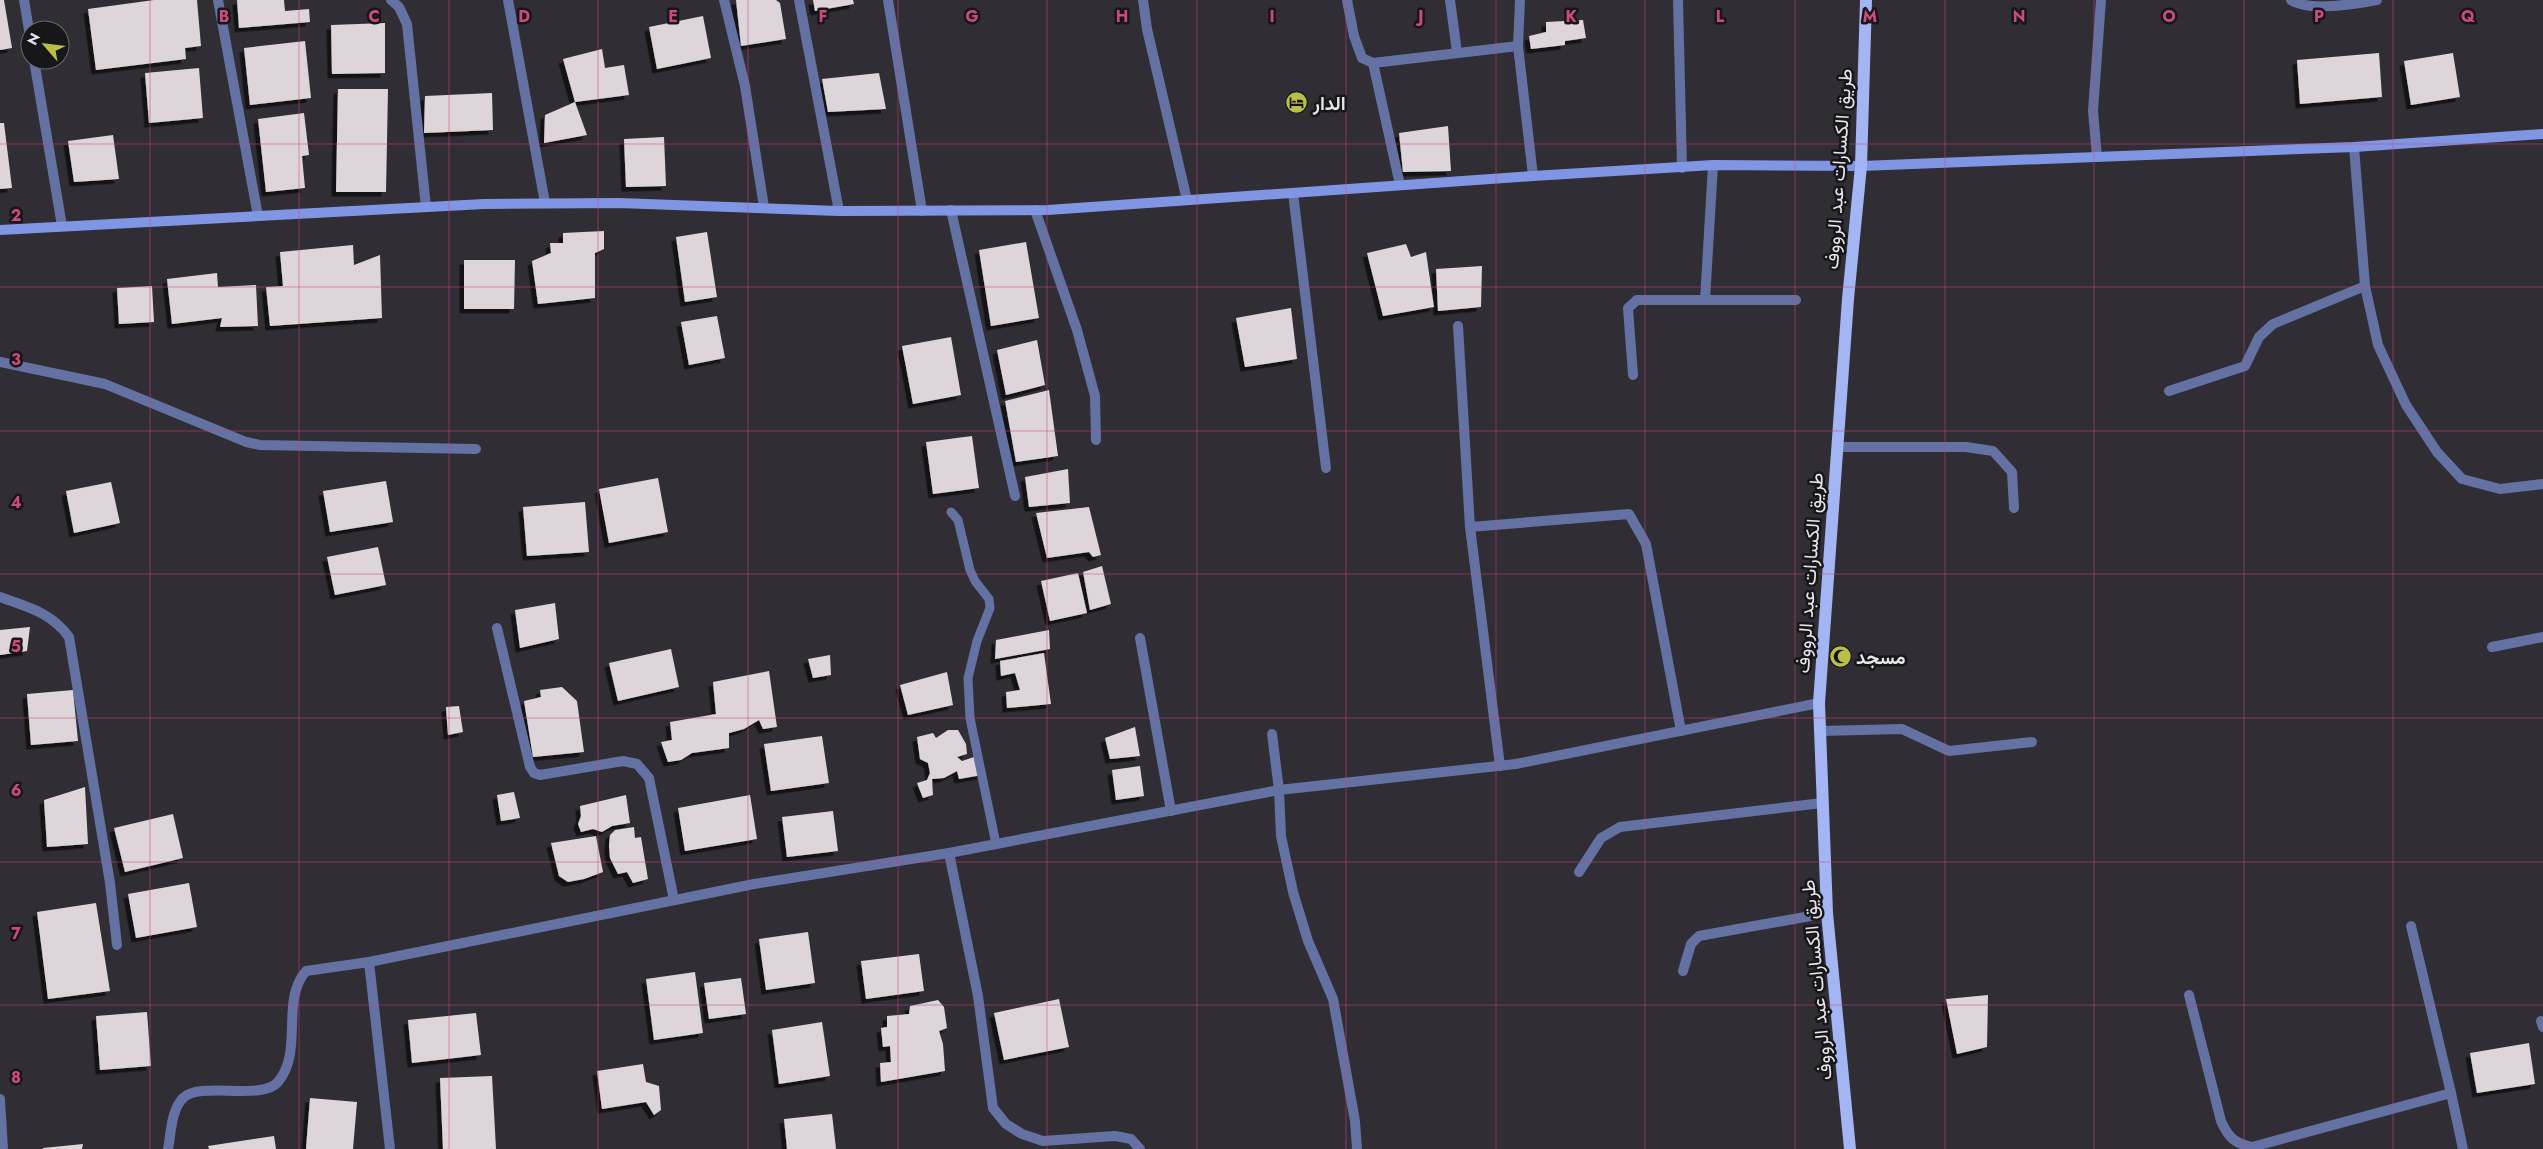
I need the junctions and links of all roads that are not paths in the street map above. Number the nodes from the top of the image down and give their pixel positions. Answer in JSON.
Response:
{"nodes":[{"id":1,"x":24,"y":0,"type":"edge"},
{"id":2,"x":218,"y":0,"type":"edge"},
{"id":3,"x":391,"y":0,"type":"edge"},
{"id":4,"x":508,"y":0,"type":"edge"},
{"id":5,"x":724,"y":0,"type":"edge"},
{"id":6,"x":799,"y":0,"type":"edge"},
{"id":7,"x":888,"y":0,"type":"edge"},
{"id":8,"x":1143,"y":0,"type":"edge"},
{"id":9,"x":1347,"y":0,"type":"edge"},
{"id":10,"x":1450,"y":0,"type":"edge"},
{"id":11,"x":1520,"y":0,"type":"edge"},
{"id":12,"x":1678,"y":0,"type":"edge"},
{"id":13,"x":1866,"y":0,"type":"edge"},
{"id":14,"x":2100,"y":0,"type":"edge"},
{"id":15,"x":2291,"y":0,"type":"edge"},
{"id":16,"x":2377,"y":0,"type":"edge"},
{"id":17,"x":27,"y":20,"type":"edge"},
{"id":18,"x":1518,"y":46,"type":"junction"},
{"id":19,"x":1457,"y":52,"type":"junction"},
{"id":20,"x":1373,"y":63,"type":"junction"},
{"id":21,"x":36,"y":70,"type":"edge"},
{"id":22,"x":2543,"y":134,"type":"edge"},
{"id":23,"x":2354,"y":147,"type":"junction"},
{"id":24,"x":2097,"y":156,"type":"junction"},
{"id":25,"x":1713,"y":165,"type":"junction"},
{"id":26,"x":1862,"y":166,"type":"junction"},
{"id":27,"x":1682,"y":168,"type":"junction"},
{"id":28,"x":1533,"y":176,"type":"junction"},
{"id":29,"x":1400,"y":185,"type":"junction"},
{"id":30,"x":1293,"y":193,"type":"junction"},
{"id":31,"x":1187,"y":200,"type":"junction"},
{"id":32,"x":545,"y":204,"type":"junction"},
{"id":33,"x":426,"y":207,"type":"junction"},
{"id":34,"x":764,"y":207,"type":"junction"},
{"id":35,"x":922,"y":210,"type":"junction"},
{"id":36,"x":952,"y":210,"type":"junction"},
{"id":37,"x":1035,"y":210,"type":"junction"},
{"id":38,"x":839,"y":211,"type":"junction"},
{"id":39,"x":258,"y":216,"type":"junction"},
{"id":40,"x":62,"y":226,"type":"junction"},
{"id":41,"x":0,"y":230,"type":"edge"},
{"id":42,"x":2365,"y":286,"type":"junction"},
{"id":43,"x":1705,"y":300,"type":"junction"},
{"id":44,"x":1796,"y":300,"type":"dead end"},
{"id":45,"x":1458,"y":326,"type":"dead end"},
{"id":46,"x":0,"y":362,"type":"edge"},
{"id":47,"x":1633,"y":375,"type":"dead end"},
{"id":48,"x":2169,"y":391,"type":"dead end"},
{"id":49,"x":1096,"y":440,"type":"dead end"},
{"id":50,"x":1837,"y":447,"type":"junction"},
{"id":51,"x":476,"y":449,"type":"dead end"},
{"id":52,"x":1326,"y":468,"type":"dead end"},
{"id":53,"x":2543,"y":484,"type":"edge"},
{"id":54,"x":1015,"y":496,"type":"dead end"},
{"id":55,"x":2014,"y":508,"type":"dead end"},
{"id":56,"x":951,"y":512,"type":"dead end"},
{"id":57,"x":1470,"y":528,"type":"junction"},
{"id":58,"x":0,"y":597,"type":"edge"},
{"id":59,"x":497,"y":628,"type":"dead end"},
{"id":60,"x":2543,"y":637,"type":"edge"},
{"id":61,"x":1140,"y":638,"type":"dead end"},
{"id":62,"x":2492,"y":647,"type":"dead end"},
{"id":63,"x":1819,"y":704,"type":"junction"},
{"id":64,"x":1682,"y":731,"type":"junction"},
{"id":65,"x":1820,"y":731,"type":"junction"},
{"id":66,"x":1272,"y":734,"type":"dead end"},
{"id":67,"x":2032,"y":742,"type":"dead end"},
{"id":68,"x":1500,"y":766,"type":"junction"},
{"id":69,"x":1279,"y":790,"type":"junction"},
{"id":70,"x":1822,"y":803,"type":"junction"},
{"id":71,"x":1171,"y":811,"type":"junction"},
{"id":72,"x":996,"y":844,"type":"junction"},
{"id":73,"x":949,"y":854,"type":"junction"},
{"id":74,"x":1579,"y":872,"type":"dead end"},
{"id":75,"x":674,"y":900,"type":"junction"},
{"id":76,"x":1828,"y":913,"type":"junction"},
{"id":77,"x":2411,"y":926,"type":"dead end"},
{"id":78,"x":117,"y":945,"type":"dead end"},
{"id":79,"x":369,"y":962,"type":"junction"},
{"id":80,"x":1683,"y":971,"type":"dead end"},
{"id":81,"x":2189,"y":996,"type":"dead end"},
{"id":82,"x":2451,"y":1093,"type":"junction"},
{"id":83,"x":0,"y":1099,"type":"edge"},
{"id":84,"x":3,"y":1149,"type":"edge"},
{"id":85,"x":168,"y":1149,"type":"edge"},
{"id":86,"x":390,"y":1149,"type":"edge"},
{"id":87,"x":1140,"y":1149,"type":"edge"},
{"id":88,"x":1357,"y":1149,"type":"edge"},
{"id":89,"x":1850,"y":1149,"type":"edge"},
{"id":90,"x":2463,"y":1149,"type":"edge"}],
"edges":[{"from":1,"to":17,"type":"street"},
{"from":2,"to":39,"type":"street"},
{"from":3,"to":33,"type":"street"},
{"from":4,"to":32,"type":"street"},
{"from":5,"to":34,"type":"street"},
{"from":6,"to":38,"type":"street"},
{"from":7,"to":35,"type":"street"},
{"from":8,"to":31,"type":"street"},
{"from":9,"to":20,"type":"street"},
{"from":10,"to":19,"type":"street"},
{"from":11,"to":18,"type":"street"},
{"from":12,"to":27,"type":"street"},
{"from":13,"to":26,"type":"main road","name":"طريق الكسارات عبد الرووف"},
{"from":14,"to":24,"type":"street"},
{"from":15,"to":16,"type":"street"},
{"from":18,"to":19,"type":"street"},
{"from":18,"to":28,"type":"street"},
{"from":19,"to":20,"type":"street"},
{"from":20,"to":29,"type":"street"},
{"from":21,"to":40,"type":"street"},
{"from":22,"to":23,"type":"street"},
{"from":23,"to":24,"type":"street"},
{"from":23,"to":42,"type":"street"},
{"from":24,"to":26,"type":"street"},
{"from":25,"to":26,"type":"street"},
{"from":25,"to":27,"type":"street"},
{"from":25,"to":43,"type":"street"},
{"from":26,"to":50,"type":"main road","name":"طريق الكسارات عبد الرووف"},
{"from":27,"to":28,"type":"street"},
{"from":28,"to":29,"type":"street"},
{"from":29,"to":30,"type":"street"},
{"from":30,"to":31,"type":"street"},
{"from":30,"to":52,"type":"street"},
{"from":31,"to":37,"type":"street"},
{"from":32,"to":33,"type":"street"},
{"from":32,"to":34,"type":"street"},
{"from":33,"to":39,"type":"street"},
{"from":34,"to":38,"type":"street"},
{"from":35,"to":36,"type":"street"},
{"from":35,"to":38,"type":"street"},
{"from":36,"to":37,"type":"street"},
{"from":36,"to":54,"type":"street"},
{"from":37,"to":49,"type":"street"},
{"from":39,"to":40,"type":"street"},
{"from":40,"to":41,"type":"street"},
{"from":42,"to":48,"type":"street"},
{"from":42,"to":53,"type":"street"},
{"from":43,"to":44,"type":"street"},
{"from":43,"to":47,"type":"street"},
{"from":45,"to":57,"type":"street"},
{"from":46,"to":51,"type":"street"},
{"from":50,"to":55,"type":"street"},
{"from":50,"to":63,"type":"main road","name":"طريق الكسارات عبد الرووف"},
{"from":56,"to":72,"type":"lane"},
{"from":57,"to":64,"type":"street"},
{"from":57,"to":68,"type":"street"},
{"from":58,"to":78,"type":"street"},
{"from":59,"to":75,"type":"street"},
{"from":60,"to":62,"type":"street"},
{"from":61,"to":71,"type":"street"},
{"from":63,"to":64,"type":"street"},
{"from":63,"to":65,"type":"main road","name":"طريق الكسارات عبد الرووف"},
{"from":64,"to":68,"type":"street"},
{"from":65,"to":67,"type":"street"},
{"from":65,"to":70,"type":"main road","name":"طريق الكسارات عبد الرووف"},
{"from":66,"to":69,"type":"street"},
{"from":68,"to":69,"type":"street"},
{"from":69,"to":71,"type":"street"},
{"from":69,"to":88,"type":"street"},
{"from":70,"to":74,"type":"street"},
{"from":70,"to":76,"type":"main road","name":"طريق الكسارات عبد الرووف"},
{"from":71,"to":72,"type":"street"},
{"from":72,"to":73,"type":"street"},
{"from":73,"to":75,"type":"street"},
{"from":73,"to":87,"type":"street"},
{"from":75,"to":79,"type":"street"},
{"from":76,"to":80,"type":"street"},
{"from":76,"to":89,"type":"main road","name":"طريق الكسارات عبد الرووف"},
{"from":77,"to":82,"type":"street"},
{"from":79,"to":85,"type":"street"},
{"from":79,"to":86,"type":"street"},
{"from":81,"to":82,"type":"street"},
{"from":82,"to":90,"type":"street"},
{"from":83,"to":84,"type":"street"}]}
